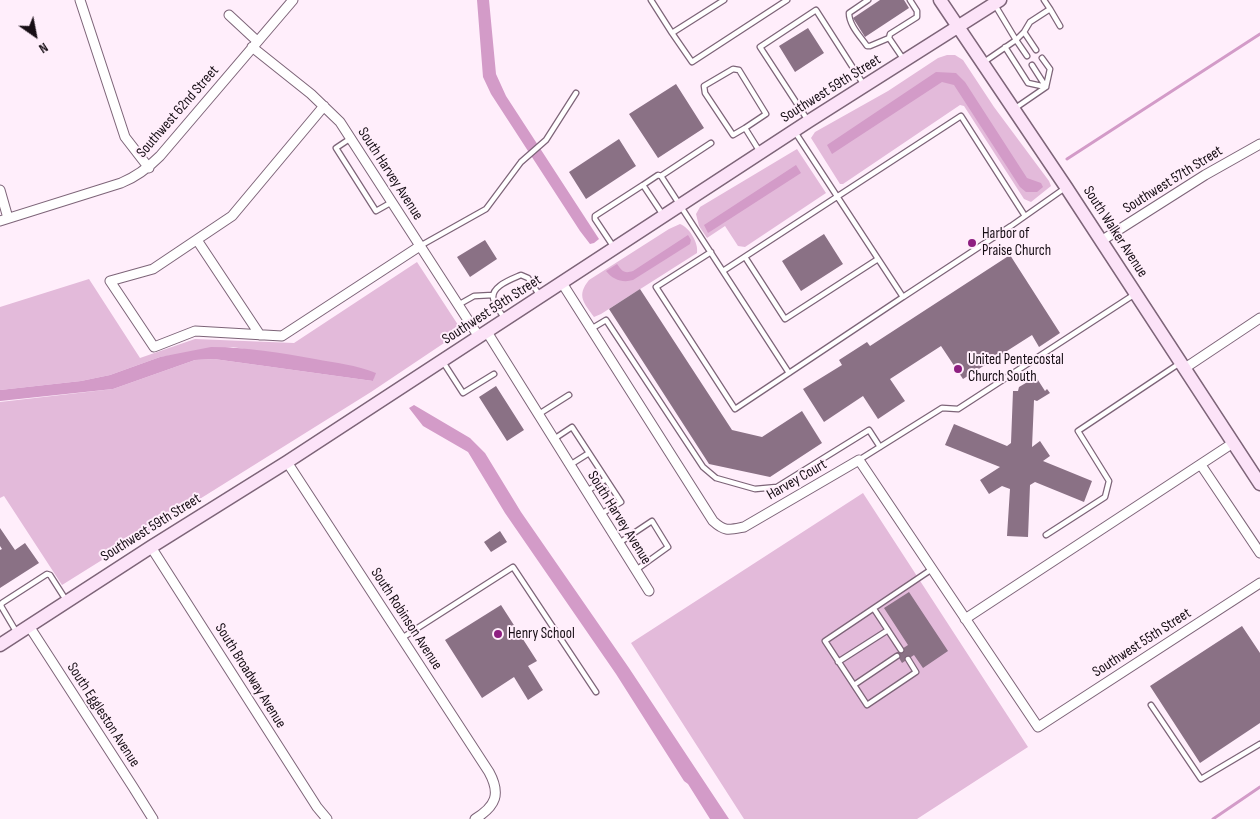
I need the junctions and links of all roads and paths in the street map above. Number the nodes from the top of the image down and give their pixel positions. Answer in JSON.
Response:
{"nodes":[{"id":1,"x":80,"y":0,"type":"edge"},
{"id":2,"x":293,"y":0,"type":"edge"},
{"id":3,"x":651,"y":0,"type":"edge"},
{"id":4,"x":724,"y":0,"type":"edge"},
{"id":5,"x":787,"y":0,"type":"edge"},
{"id":6,"x":868,"y":0,"type":"edge"},
{"id":7,"x":910,"y":0,"type":"edge"},
{"id":8,"x":940,"y":0,"type":"edge"},
{"id":9,"x":1044,"y":0,"type":"edge"},
{"id":10,"x":779,"y":2,"type":"edge"},
{"id":11,"x":997,"y":2,"type":"edge"},
{"id":12,"x":1050,"y":9,"type":"junction"},
{"id":13,"x":229,"y":15,"type":"dead end"},
{"id":14,"x":1060,"y":26,"type":"dead end"},
{"id":15,"x":958,"y":28,"type":"junction"},
{"id":16,"x":1024,"y":32,"type":"junction"},
{"id":17,"x":672,"y":33,"type":"junction"},
{"id":18,"x":889,"y":38,"type":"junction"},
{"id":19,"x":1016,"y":40,"type":"junction"},
{"id":20,"x":255,"y":44,"type":"junction"},
{"id":21,"x":1006,"y":47,"type":"junction"},
{"id":22,"x":1036,"y":50,"type":"dead end"},
{"id":23,"x":1026,"y":56,"type":"dead end"},
{"id":24,"x":1042,"y":58,"type":"dead end"},
{"id":25,"x":905,"y":62,"type":"junction"},
{"id":26,"x":982,"y":64,"type":"junction"},
{"id":27,"x":1032,"y":65,"type":"dead end"},
{"id":28,"x":865,"y":86,"type":"junction"},
{"id":29,"x":1046,"y":87,"type":"junction"},
{"id":30,"x":576,"y":93,"type":"dead end"},
{"id":31,"x":324,"y":106,"type":"junction"},
{"id":32,"x":1013,"y":109,"type":"junction"},
{"id":33,"x":809,"y":121,"type":"junction"},
{"id":34,"x":745,"y":128,"type":"junction"},
{"id":35,"x":794,"y":131,"type":"junction"},
{"id":36,"x":351,"y":138,"type":"junction"},
{"id":37,"x":711,"y":144,"type":"dead end"},
{"id":38,"x":1260,"y":144,"type":"edge"},
{"id":39,"x":760,"y":153,"type":"junction"},
{"id":40,"x":149,"y":168,"type":"junction"},
{"id":41,"x":661,"y":176,"type":"junction"},
{"id":42,"x":643,"y":185,"type":"junction"},
{"id":43,"x":1066,"y":187,"type":"junction"},
{"id":44,"x":0,"y":190,"type":"edge"},
{"id":45,"x":837,"y":197,"type":"junction"},
{"id":46,"x":392,"y":202,"type":"junction"},
{"id":47,"x":680,"y":206,"type":"junction"},
{"id":48,"x":664,"y":216,"type":"junction"},
{"id":49,"x":1025,"y":216,"type":"junction"},
{"id":50,"x":4,"y":219,"type":"edge"},
{"id":51,"x":197,"y":240,"type":"junction"},
{"id":52,"x":1101,"y":241,"type":"junction"},
{"id":53,"x":420,"y":246,"type":"junction"},
{"id":54,"x":614,"y":249,"type":"junction"},
{"id":55,"x":711,"y":252,"type":"junction"},
{"id":56,"x":745,"y":256,"type":"junction"},
{"id":57,"x":878,"y":259,"type":"junction"},
{"id":58,"x":723,"y":271,"type":"junction"},
{"id":59,"x":562,"y":284,"type":"junction"},
{"id":60,"x":1136,"y":294,"type":"junction"},
{"id":61,"x":493,"y":295,"type":"junction"},
{"id":62,"x":540,"y":297,"type":"junction"},
{"id":63,"x":903,"y":297,"type":"junction"},
{"id":64,"x":458,"y":305,"type":"junction"},
{"id":65,"x":1260,"y":318,"type":"edge"},
{"id":66,"x":506,"y":320,"type":"junction"},
{"id":67,"x":591,"y":329,"type":"junction"},
{"id":68,"x":260,"y":334,"type":"junction"},
{"id":69,"x":483,"y":335,"type":"junction"},
{"id":70,"x":442,"y":361,"type":"junction"},
{"id":71,"x":1183,"y":365,"type":"junction"},
{"id":72,"x":789,"y":373,"type":"junction"},
{"id":73,"x":494,"y":374,"type":"dead end"},
{"id":74,"x":569,"y":395,"type":"dead end"},
{"id":75,"x":539,"y":414,"type":"junction"},
{"id":76,"x":554,"y":439,"type":"junction"},
{"id":77,"x":1234,"y":444,"type":"junction"},
{"id":78,"x":880,"y":447,"type":"junction"},
{"id":79,"x":589,"y":453,"type":"junction"},
{"id":80,"x":859,"y":460,"type":"junction"},
{"id":81,"x":287,"y":462,"type":"junction"},
{"id":82,"x":570,"y":465,"type":"junction"},
{"id":83,"x":1201,"y":465,"type":"junction"},
{"id":84,"x":606,"y":479,"type":"junction"},
{"id":85,"x":1260,"y":484,"type":"edge"},
{"id":86,"x":586,"y":491,"type":"junction"},
{"id":87,"x":601,"y":514,"type":"junction"},
{"id":88,"x":1046,"y":535,"type":"dead end"},
{"id":89,"x":619,"y":543,"type":"junction"},
{"id":90,"x":151,"y":547,"type":"junction"},
{"id":91,"x":1260,"y":553,"type":"edge"},
{"id":92,"x":932,"y":569,"type":"junction"},
{"id":93,"x":636,"y":570,"type":"junction"},
{"id":94,"x":1260,"y":583,"type":"edge"},
{"id":95,"x":649,"y":591,"type":"dead end"},
{"id":96,"x":67,"y":602,"type":"junction"},
{"id":97,"x":874,"y":609,"type":"junction"},
{"id":98,"x":965,"y":619,"type":"junction"},
{"id":99,"x":29,"y":626,"type":"junction"},
{"id":100,"x":888,"y":630,"type":"junction"},
{"id":101,"x":17,"y":634,"type":"junction"},
{"id":102,"x":402,"y":638,"type":"junction"},
{"id":103,"x":0,"y":645,"type":"edge"},
{"id":104,"x":901,"y":650,"type":"dead end"},
{"id":105,"x":898,"y":656,"type":"dead end"},
{"id":106,"x":908,"y":659,"type":"dead end"},
{"id":107,"x":838,"y":662,"type":"junction"},
{"id":108,"x":854,"y":685,"type":"junction"},
{"id":109,"x":596,"y":692,"type":"dead end"},
{"id":110,"x":1151,"y":705,"type":"dead end"},
{"id":111,"x":1260,"y":744,"type":"edge"},
{"id":112,"x":153,"y":819,"type":"edge"},
{"id":113,"x":327,"y":819,"type":"edge"},
{"id":114,"x":475,"y":819,"type":"edge"}],
"edges":[{"from":1,"to":40,"type":"street"},
{"from":2,"to":20,"type":"street","name":"Southwest 62nd Street"},
{"from":3,"to":17,"type":"lane"},
{"from":4,"to":17,"type":"lane"},
{"from":5,"to":10,"type":"lane"},
{"from":6,"to":18,"type":"lane"},
{"from":7,"to":18,"type":"lane"},
{"from":8,"to":15,"type":"main road","name":"South Walker Avenue"},
{"from":9,"to":12,"type":"lane"},
{"from":10,"to":17,"type":"lane"},
{"from":11,"to":15,"type":"main road","name":"Southwest 59th Street"},
{"from":11,"to":19,"type":"lane"},
{"from":12,"to":14,"type":"lane"},
{"from":12,"to":16,"type":"lane"},
{"from":13,"to":20,"type":"street","name":"South Harvey Avenue"},
{"from":15,"to":25,"type":"main road","name":"Southwest 59th Street"},
{"from":15,"to":26,"type":"main road","name":"South Walker Avenue"},
{"from":16,"to":19,"type":"lane"},
{"from":16,"to":22,"type":"lane"},
{"from":18,"to":25,"type":"lane"},
{"from":19,"to":21,"type":"lane"},
{"from":19,"to":23,"type":"lane"},
{"from":20,"to":31,"type":"street","name":"South Harvey Avenue"},
{"from":20,"to":40,"type":"street","name":"Southwest 62nd Street"},
{"from":21,"to":26,"type":"lane"},
{"from":21,"to":29,"type":"lane"},
{"from":24,"to":29,"type":"lane"},
{"from":25,"to":28,"type":"main road","name":"Southwest 59th Street"},
{"from":26,"to":32,"type":"main road","name":"South Walker Avenue"},
{"from":27,"to":29,"type":"lane"},
{"from":28,"to":33,"type":"main road","name":"Southwest 59th Street"},
{"from":28,"to":33,"type":"lane"},
{"from":29,"to":32,"type":"lane"},
{"from":30,"to":53,"type":"lane"},
{"from":31,"to":36,"type":"street","name":"South Harvey Avenue"},
{"from":31,"to":51,"type":"street"},
{"from":32,"to":43,"type":"main road","name":"South Walker Avenue"},
{"from":33,"to":35,"type":"main road","name":"Southwest 59th Street"},
{"from":34,"to":34,"type":"lane"},
{"from":34,"to":39,"type":"lane"},
{"from":35,"to":39,"type":"main road","name":"Southwest 59th Street"},
{"from":35,"to":45,"type":"lane"},
{"from":36,"to":46,"type":"street","name":"South Harvey Avenue"},
{"from":36,"to":46,"type":"lane"},
{"from":37,"to":41,"type":"lane"},
{"from":38,"to":52,"type":"street","name":"Southwest 57th Street"},
{"from":39,"to":47,"type":"main road","name":"Southwest 59th Street"},
{"from":40,"to":50,"type":"street","name":"Southwest 62nd Street"},
{"from":41,"to":42,"type":"lane"},
{"from":41,"to":47,"type":"lane"},
{"from":42,"to":48,"type":"lane"},
{"from":42,"to":54,"type":"lane"},
{"from":43,"to":49,"type":"lane"},
{"from":43,"to":52,"type":"main road","name":"South Walker Avenue"},
{"from":44,"to":50,"type":"street"},
{"from":45,"to":49,"type":"lane"},
{"from":45,"to":56,"type":"lane"},
{"from":45,"to":57,"type":"lane"},
{"from":46,"to":53,"type":"street","name":"South Harvey Avenue"},
{"from":47,"to":48,"type":"main road","name":"Southwest 59th Street"},
{"from":47,"to":55,"type":"lane"},
{"from":48,"to":54,"type":"main road","name":"Southwest 59th Street"},
{"from":49,"to":63,"type":"lane"},
{"from":51,"to":68,"type":"street"},
{"from":51,"to":68,"type":"street"},
{"from":52,"to":60,"type":"main road","name":"South Walker Avenue"},
{"from":53,"to":64,"type":"street","name":"South Harvey Avenue"},
{"from":53,"to":68,"type":"street"},
{"from":54,"to":59,"type":"main road","name":"Southwest 59th Street"},
{"from":55,"to":58,"type":"lane"},
{"from":55,"to":72,"type":"lane"},
{"from":56,"to":57,"type":"lane"},
{"from":56,"to":58,"type":"lane"},
{"from":57,"to":63,"type":"lane"},
{"from":58,"to":72,"type":"lane"},
{"from":59,"to":62,"type":"main road","name":"Southwest 59th Street"},
{"from":59,"to":67,"type":"street","name":"Harvey Court"},
{"from":60,"to":71,"type":"main road","name":"South Walker Avenue"},
{"from":60,"to":78,"type":"lane"},
{"from":61,"to":62,"type":"lane"},
{"from":61,"to":64,"type":"lane"},
{"from":61,"to":66,"type":"lane"},
{"from":62,"to":66,"type":"main road","name":"Southwest 59th Street"},
{"from":63,"to":72,"type":"lane"},
{"from":64,"to":69,"type":"street","name":"South Harvey Avenue"},
{"from":65,"to":71,"type":"street"},
{"from":66,"to":69,"type":"main road","name":"Southwest 59th Street"},
{"from":67,"to":78,"type":"lane"},
{"from":67,"to":80,"type":"street","name":"Harvey Court"},
{"from":69,"to":70,"type":"main road","name":"Southwest 59th Street"},
{"from":69,"to":75,"type":"street","name":"South Harvey Avenue"},
{"from":70,"to":73,"type":"lane"},
{"from":70,"to":81,"type":"main road","name":"Southwest 59th Street"},
{"from":71,"to":77,"type":"main road","name":"South Walker Avenue"},
{"from":71,"to":88,"type":"lane"},
{"from":74,"to":75,"type":"lane"},
{"from":75,"to":76,"type":"street","name":"South Harvey Avenue"},
{"from":76,"to":79,"type":"lane"},
{"from":76,"to":82,"type":"street","name":"South Harvey Avenue"},
{"from":77,"to":83,"type":"street"},
{"from":77,"to":85,"type":"main road","name":"South Walker Avenue"},
{"from":78,"to":80,"type":"lane"},
{"from":79,"to":82,"type":"lane"},
{"from":79,"to":84,"type":"lane"},
{"from":80,"to":92,"type":"street"},
{"from":81,"to":90,"type":"main road","name":"Southwest 59th Street"},
{"from":81,"to":102,"type":"street","name":"South Robinson Avenue"},
{"from":82,"to":86,"type":"street","name":"South Harvey Avenue"},
{"from":83,"to":91,"type":"street"},
{"from":83,"to":98,"type":"street"},
{"from":84,"to":86,"type":"lane"},
{"from":84,"to":87,"type":"lane"},
{"from":86,"to":87,"type":"street","name":"South Harvey Avenue"},
{"from":87,"to":89,"type":"street","name":"South Harvey Avenue"},
{"from":89,"to":93,"type":"street","name":"South Harvey Avenue"},
{"from":89,"to":93,"type":"lane"},
{"from":90,"to":96,"type":"main road","name":"Southwest 59th Street"},
{"from":90,"to":113,"type":"street","name":"South Broadway Avenue"},
{"from":92,"to":97,"type":"lane"},
{"from":92,"to":98,"type":"street"},
{"from":93,"to":95,"type":"street","name":"South Harvey Avenue"},
{"from":94,"to":98,"type":"street","name":"Southwest 55th Street"},
{"from":96,"to":99,"type":"main road","name":"Southwest 59th Street"},
{"from":96,"to":101,"type":"lane"},
{"from":97,"to":100,"type":"lane"},
{"from":97,"to":107,"type":"lane"},
{"from":99,"to":101,"type":"main road","name":"Southwest 59th Street"},
{"from":99,"to":112,"type":"street","name":"South Eggleston Avenue"},
{"from":100,"to":104,"type":"lane"},
{"from":100,"to":107,"type":"lane"},
{"from":101,"to":103,"type":"main road","name":"Southwest 59th Street"},
{"from":102,"to":109,"type":"lane"},
{"from":102,"to":114,"type":"street","name":"South Robinson Avenue"},
{"from":105,"to":108,"type":"lane"},
{"from":106,"to":108,"type":"lane"},
{"from":107,"to":108,"type":"lane"},
{"from":110,"to":111,"type":"lane"}]}
